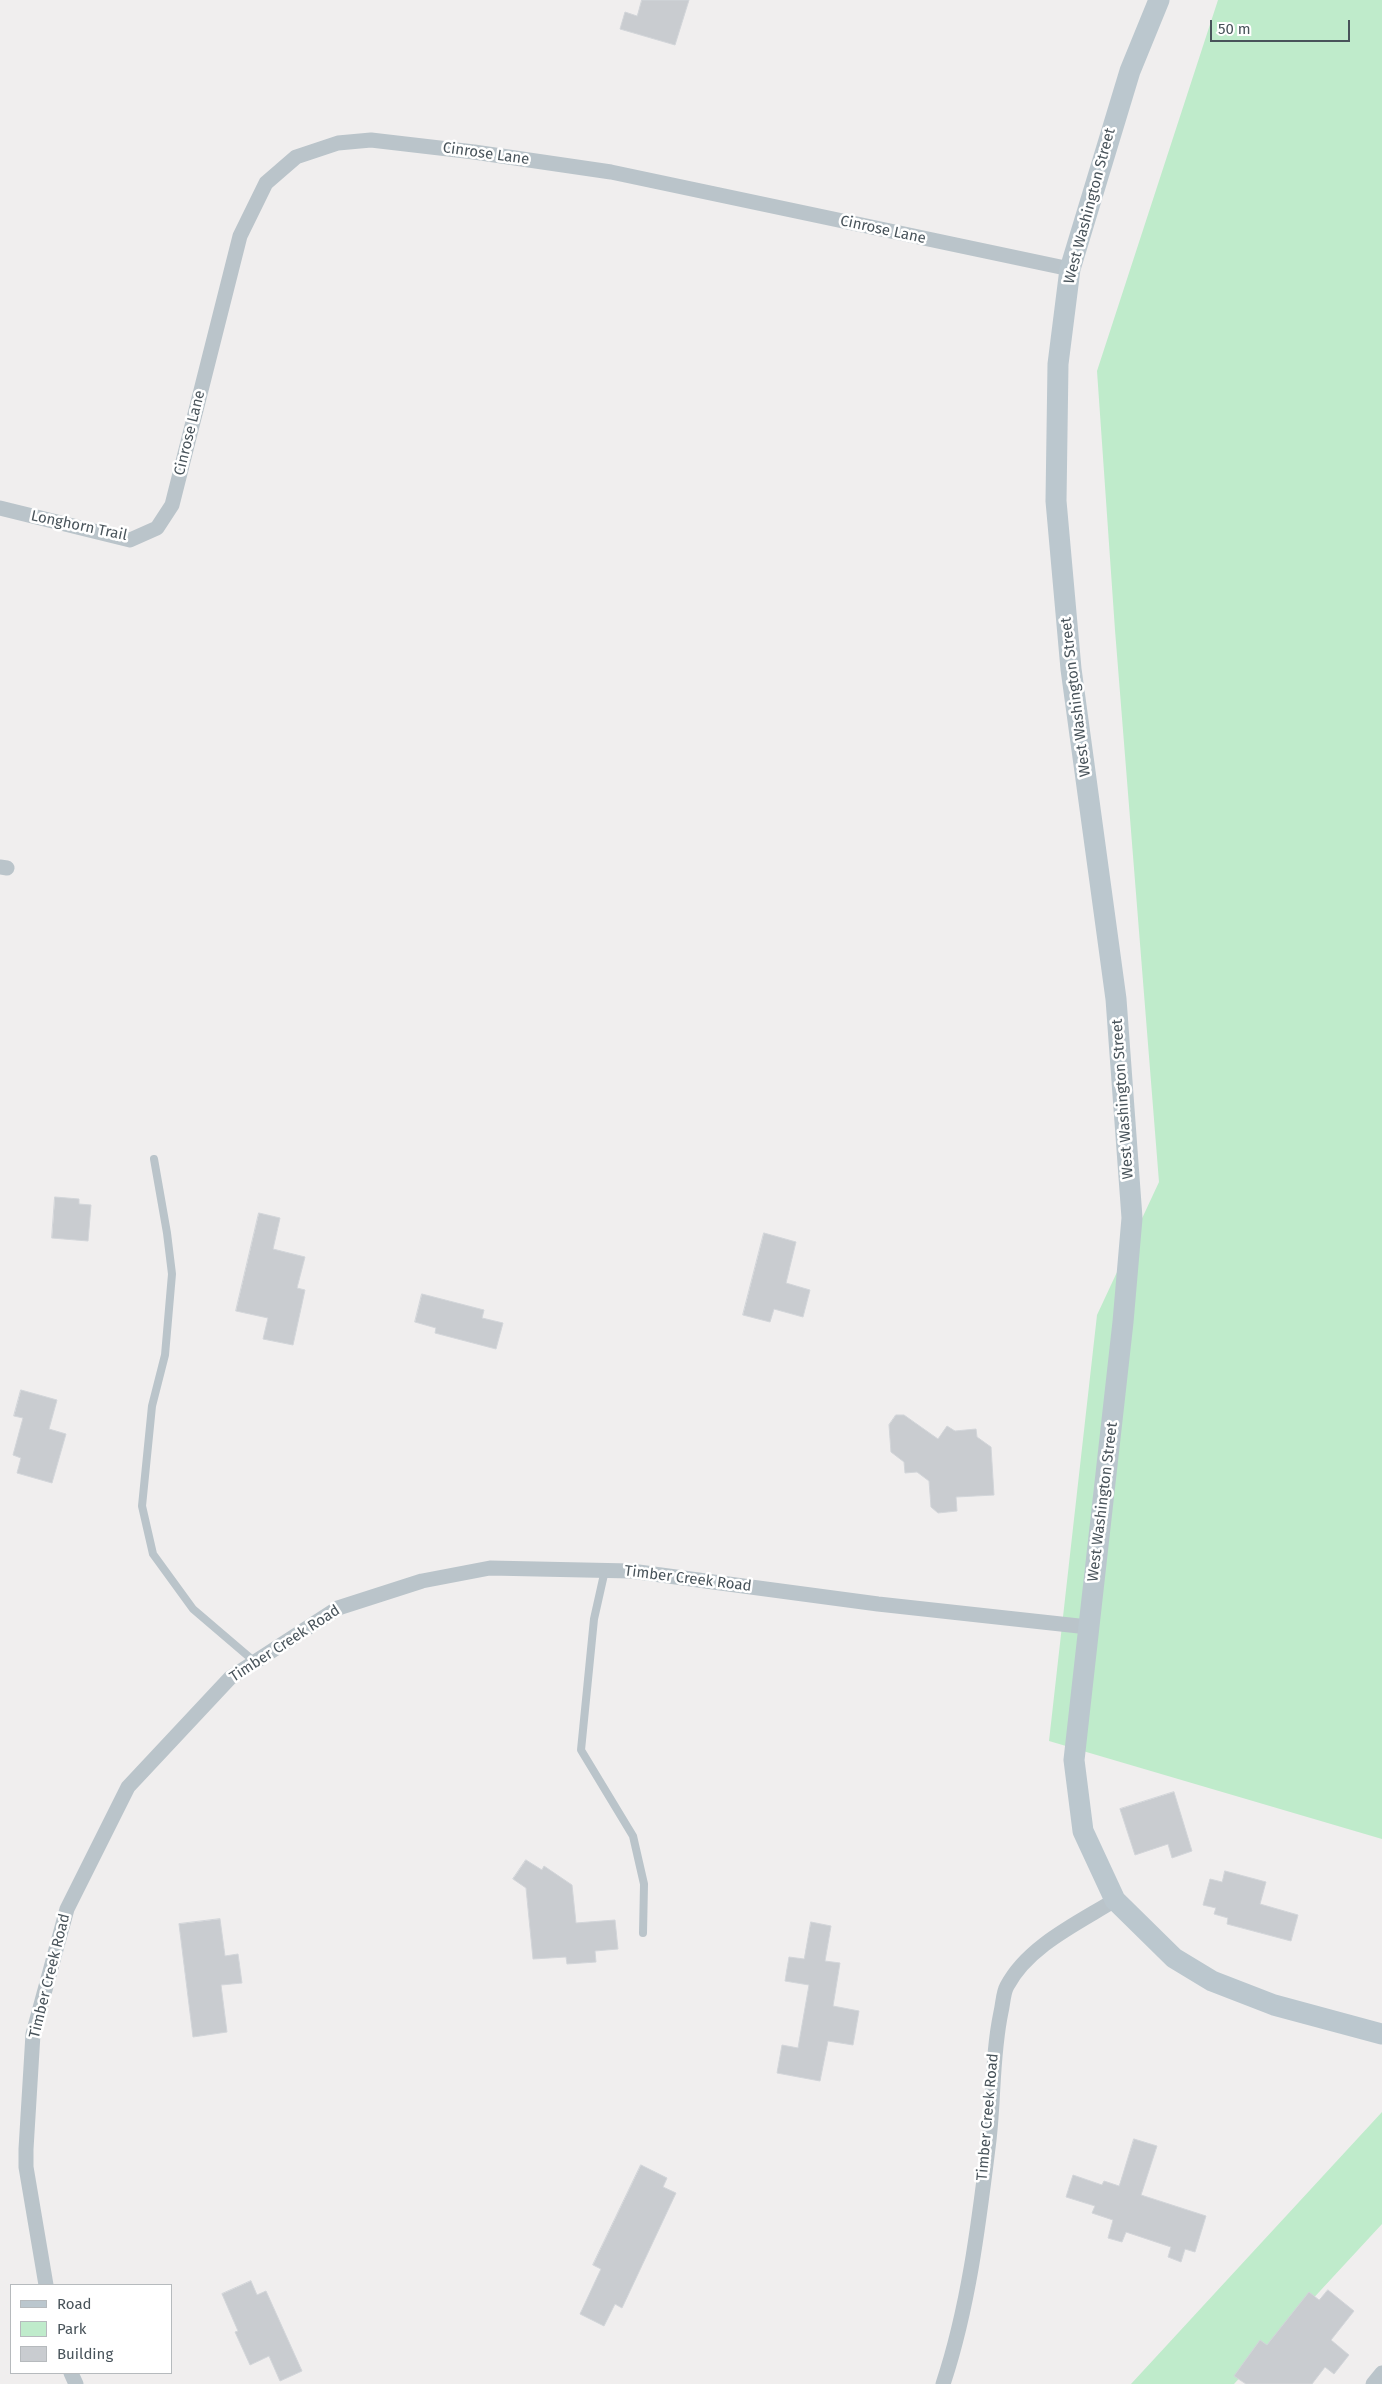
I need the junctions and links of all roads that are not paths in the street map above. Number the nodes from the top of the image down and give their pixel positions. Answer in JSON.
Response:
{"nodes":[{"id":1,"x":1159,"y":0,"type":"edge"},
{"id":2,"x":1070,"y":269,"type":"junction"},
{"id":3,"x":0,"y":508,"type":"edge"},
{"id":4,"x":158,"y":528,"type":"joint"},
{"id":5,"x":154,"y":1159,"type":"dead end"},
{"id":6,"x":605,"y":1570,"type":"junction"},
{"id":7,"x":1088,"y":1627,"type":"junction"},
{"id":8,"x":254,"y":1662,"type":"junction"},
{"id":9,"x":1114,"y":1900,"type":"junction"},
{"id":10,"x":643,"y":1933,"type":"dead end"},
{"id":11,"x":1382,"y":2034,"type":"edge"},
{"id":12,"x":46,"y":2284,"type":"edge"},
{"id":13,"x":1382,"y":2373,"type":"edge"},
{"id":14,"x":943,"y":2384,"type":"edge"},
{"id":15,"x":1373,"y":2384,"type":"edge"}],
"edges":[{"from":1,"to":2,"type":"street","name":"West Washington Street"},
{"from":2,"to":4,"type":"street","name":"Cinrose Lane"},
{"from":2,"to":7,"type":"street","name":"West Washington Street"},
{"from":3,"to":4,"type":"street","name":"Longhorn Trail"},
{"from":5,"to":8,"type":"lane"},
{"from":6,"to":7,"type":"street","name":"Timber Creek Road"},
{"from":6,"to":8,"type":"street","name":"Timber Creek Road"},
{"from":6,"to":10,"type":"lane"},
{"from":7,"to":9,"type":"street","name":"West Washington Street"},
{"from":8,"to":12,"type":"street","name":"Timber Creek Road"},
{"from":9,"to":11,"type":"street","name":"West Washington Street"},
{"from":9,"to":14,"type":"street","name":"Timber Creek Road"},
{"from":13,"to":15,"type":"street"}]}
